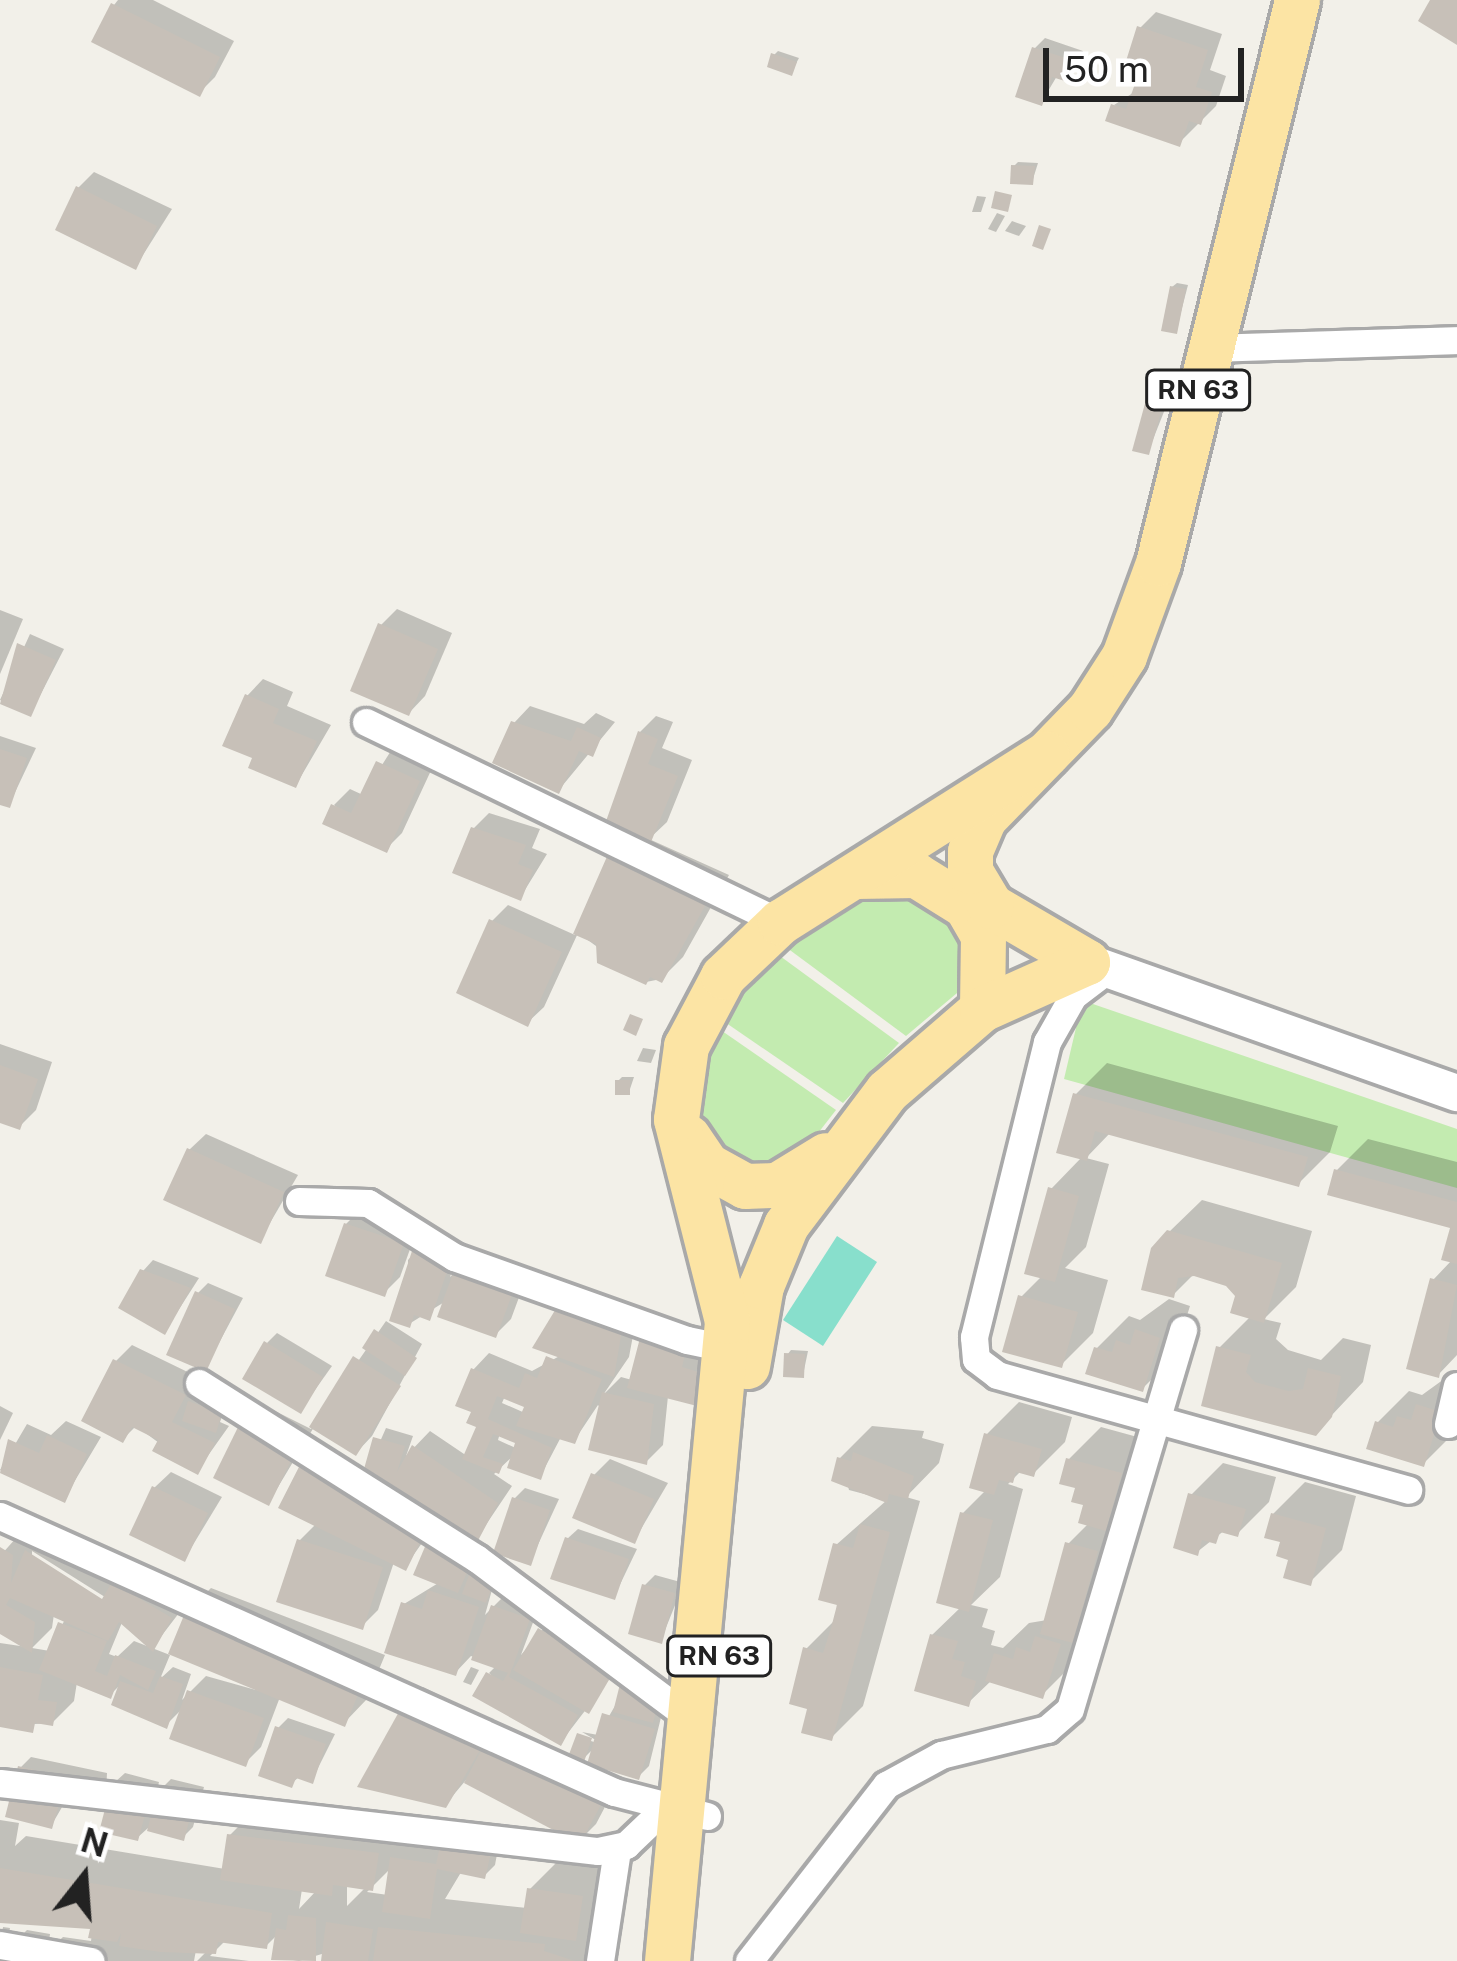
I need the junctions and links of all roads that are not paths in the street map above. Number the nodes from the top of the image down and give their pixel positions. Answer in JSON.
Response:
{"nodes":[{"id":1,"x":1297,"y":0,"type":"edge"},
{"id":2,"x":1457,"y":340,"type":"edge"},
{"id":3,"x":1208,"y":347,"type":"junction"},
{"id":4,"x":366,"y":722,"type":"dead end"},
{"id":5,"x":1046,"y":754,"type":"junction"},
{"id":6,"x":856,"y":876,"type":"junction"},
{"id":7,"x":984,"y":913,"type":"junction"},
{"id":8,"x":781,"y":922,"type":"junction"},
{"id":9,"x":1097,"y":966,"type":"junction"},
{"id":10,"x":982,"y":1010,"type":"junction"},
{"id":11,"x":1457,"y":1093,"type":"edge"},
{"id":12,"x":676,"y":1119,"type":"junction"},
{"id":13,"x":844,"y":1144,"type":"junction"},
{"id":14,"x":299,"y":1201,"type":"dead end"},
{"id":15,"x":1184,"y":1329,"type":"dead end"},
{"id":16,"x":737,"y":1350,"type":"junction"},
{"id":17,"x":199,"y":1383,"type":"dead end"},
{"id":18,"x":1457,"y":1386,"type":"edge"},
{"id":19,"x":1157,"y":1418,"type":"junction"},
{"id":20,"x":1448,"y":1424,"type":"dead end"},
{"id":21,"x":1408,"y":1490,"type":"dead end"},
{"id":22,"x":0,"y":1516,"type":"edge"},
{"id":23,"x":694,"y":1721,"type":"junction"},
{"id":24,"x":0,"y":1783,"type":"edge"},
{"id":25,"x":685,"y":1812,"type":"junction"},
{"id":26,"x":617,"y":1850,"type":"junction"},
{"id":27,"x":0,"y":1945,"type":"edge"},
{"id":28,"x":91,"y":1961,"type":"edge"},
{"id":29,"x":600,"y":1961,"type":"edge"},
{"id":30,"x":667,"y":1961,"type":"edge"},
{"id":31,"x":695,"y":1961,"type":"edge"},
{"id":32,"x":749,"y":1961,"type":"edge"}],
"edges":[{"from":1,"to":3,"type":"main road","number":"RN 63"},
{"from":2,"to":3,"type":"street"},
{"from":3,"to":5,"type":"main road","number":"RN 63"},
{"from":4,"to":8,"type":"street"},
{"from":5,"to":6,"type":"main road","number":"RN 63"},
{"from":5,"to":7,"type":"main road"},
{"from":6,"to":7,"type":"main road"},
{"from":6,"to":8,"type":"main road","number":"RN 63"},
{"from":7,"to":9,"type":"main road"},
{"from":7,"to":10,"type":"main road"},
{"from":8,"to":12,"type":"main road","number":"RN 63"},
{"from":9,"to":10,"type":"main road"},
{"from":9,"to":11,"type":"street"},
{"from":9,"to":19,"type":"street"},
{"from":10,"to":13,"type":"main road"},
{"from":12,"to":13,"type":"main road"},
{"from":12,"to":16,"type":"main road","number":"RN 63"},
{"from":13,"to":16,"type":"main road"},
{"from":14,"to":16,"type":"street"},
{"from":15,"to":19,"type":"street"},
{"from":16,"to":23,"type":"main road","number":"RN 63"},
{"from":16,"to":25,"type":"main road","number":"RN 63"},
{"from":17,"to":23,"type":"street"},
{"from":18,"to":20,"type":"street"},
{"from":19,"to":21,"type":"street"},
{"from":19,"to":32,"type":"street"},
{"from":22,"to":25,"type":"street"},
{"from":23,"to":25,"type":"main road","number":"RN 63"},
{"from":24,"to":26,"type":"street"},
{"from":25,"to":26,"type":"street"},
{"from":25,"to":30,"type":"main road","number":"RN 63"},
{"from":25,"to":31,"type":"main road","number":"RN 63"},
{"from":26,"to":29,"type":"street"},
{"from":27,"to":28,"type":"street"}]}
